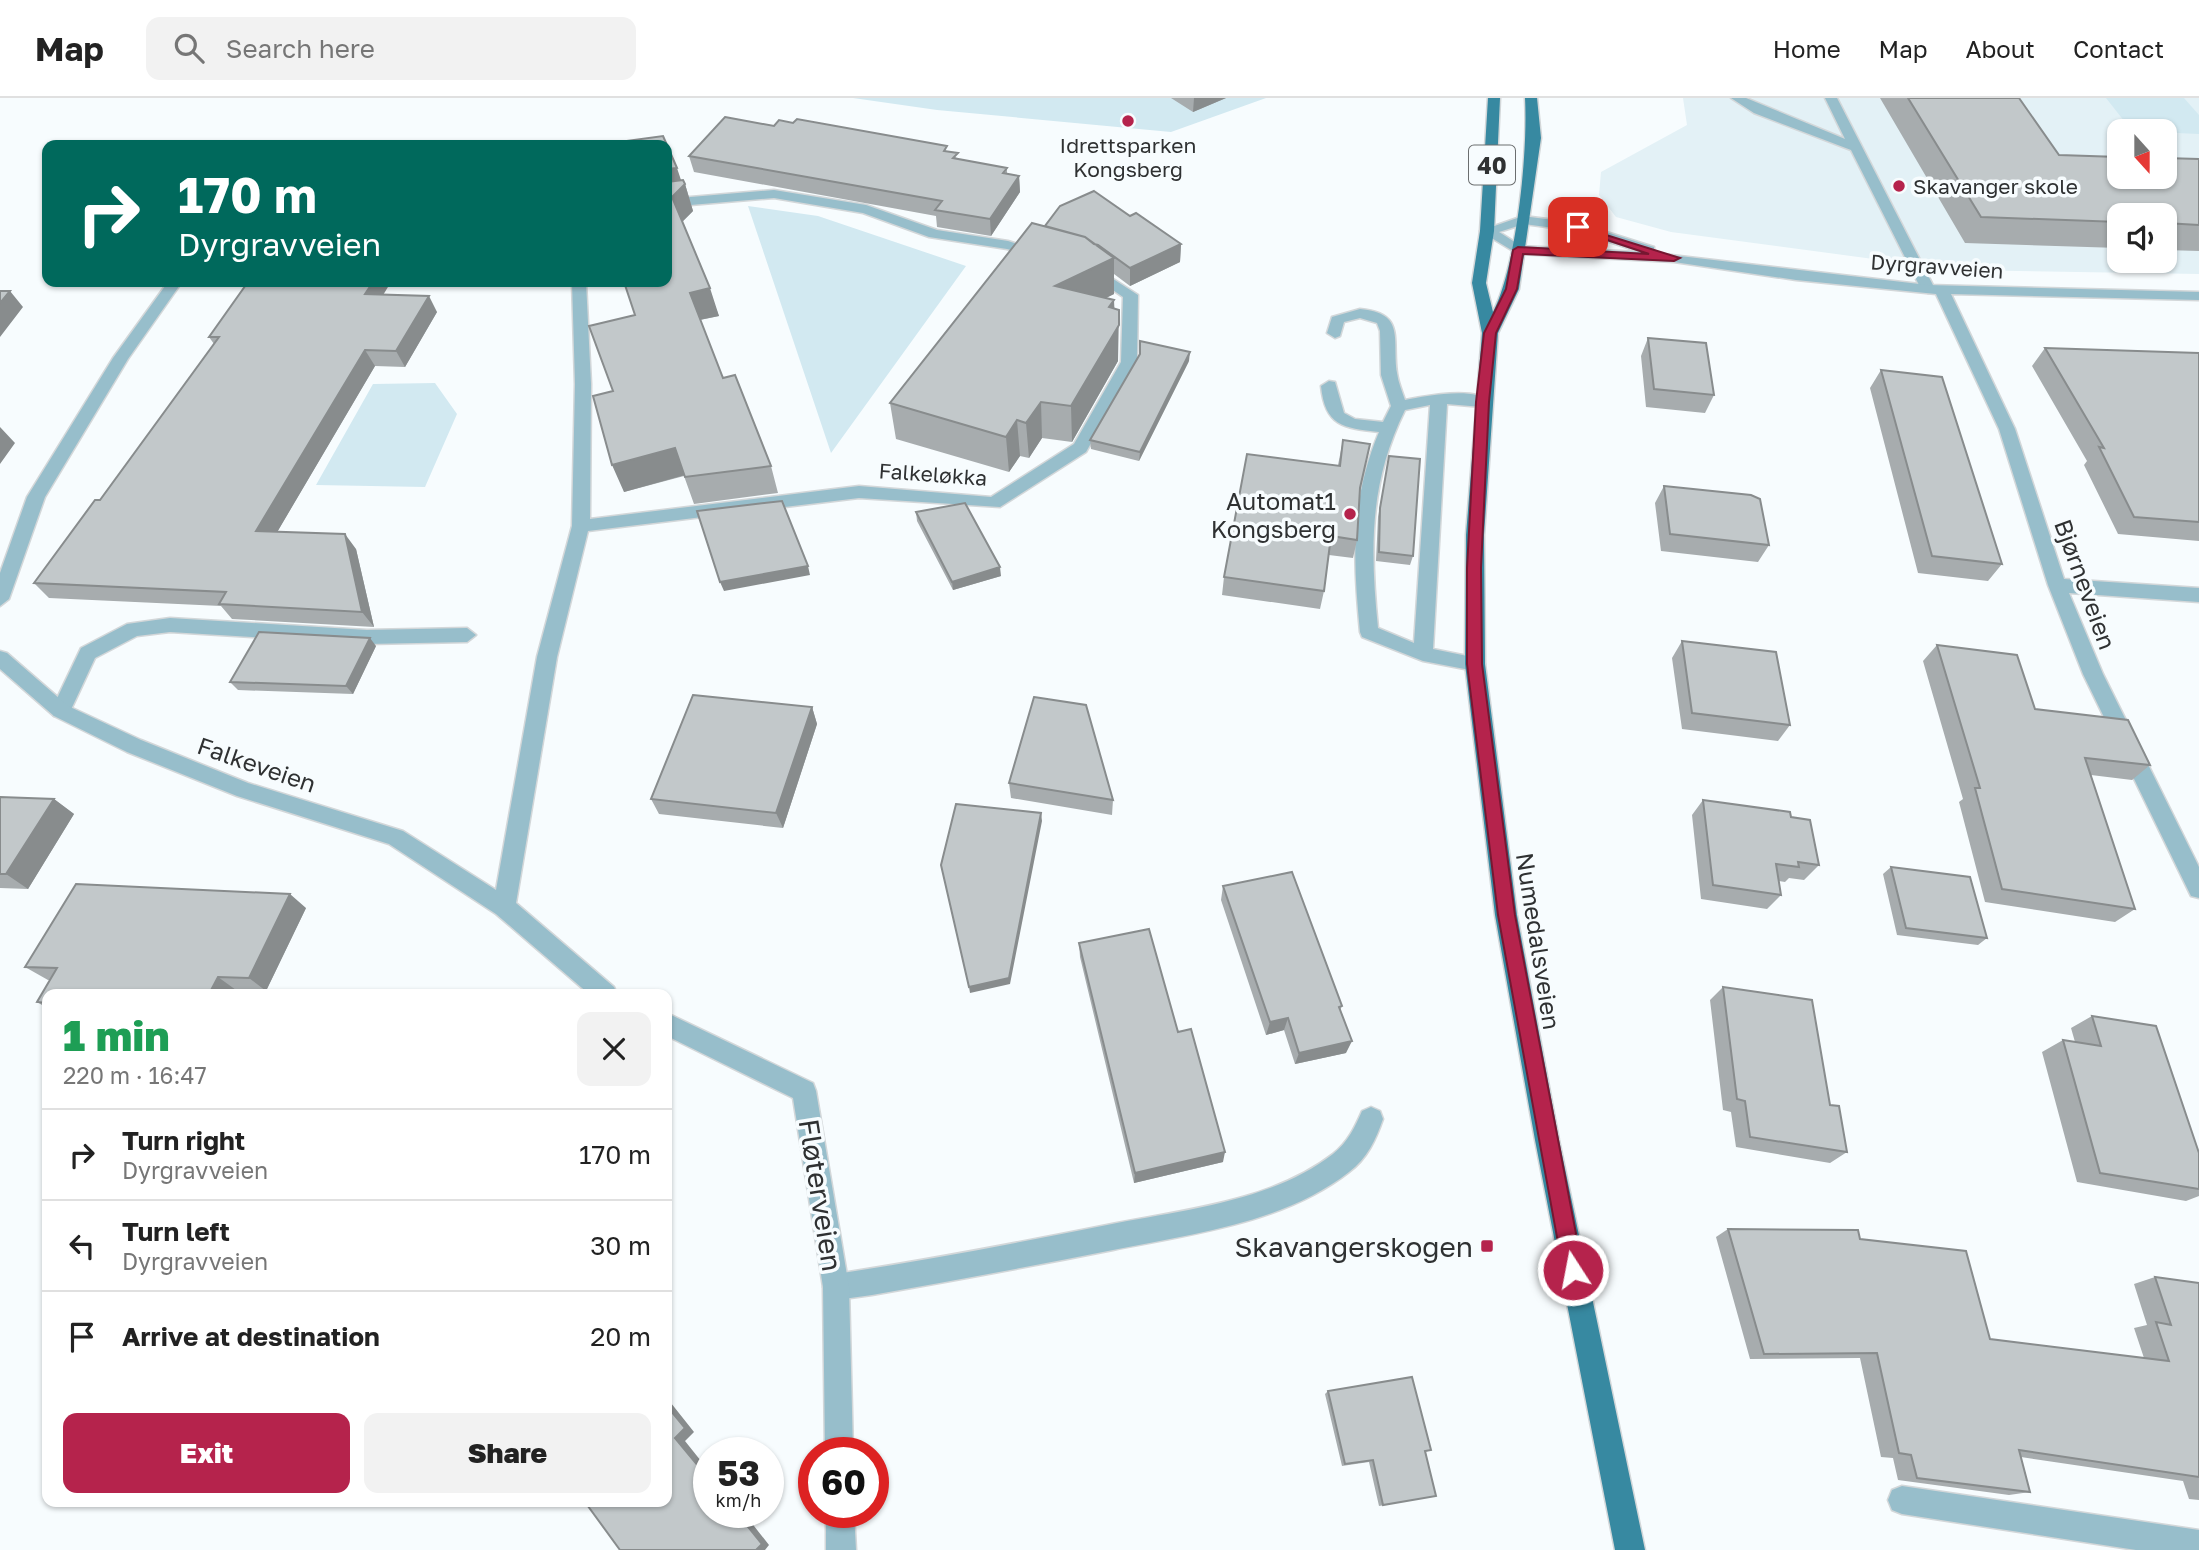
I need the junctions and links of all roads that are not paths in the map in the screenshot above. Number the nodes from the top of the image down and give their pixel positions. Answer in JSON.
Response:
{"nodes":[{"id":1,"x":1494,"y":98,"type":"edge"},
{"id":2,"x":1531,"y":98,"type":"edge"},
{"id":3,"x":1737,"y":98,"type":"edge"},
{"id":4,"x":1831,"y":98,"type":"edge"},
{"id":5,"x":1854,"y":147,"type":"junction"},
{"id":6,"x":672,"y":203,"type":"edge"},
{"id":7,"x":1523,"y":220,"type":"junction"},
{"id":8,"x":1487,"y":231,"type":"junction"},
{"id":9,"x":1518,"y":250,"type":"junction"},
{"id":10,"x":1674,"y":258,"type":"junction"},
{"id":11,"x":172,"y":287,"type":"edge"},
{"id":12,"x":579,"y":287,"type":"edge"},
{"id":13,"x":1935,"y":289,"type":"junction"},
{"id":14,"x":2199,"y":296,"type":"edge"},
{"id":15,"x":1490,"y":333,"type":"junction"},
{"id":16,"x":1335,"y":334,"type":"dead end"},
{"id":17,"x":1329,"y":386,"type":"dead end"},
{"id":18,"x":1439,"y":398,"type":"junction"},
{"id":19,"x":1482,"y":402,"type":"junction"},
{"id":20,"x":1399,"y":406,"type":"junction"},
{"id":21,"x":1387,"y":428,"type":"junction"},
{"id":22,"x":581,"y":526,"type":"junction"},
{"id":23,"x":2057,"y":585,"type":"junction"},
{"id":24,"x":2199,"y":595,"type":"edge"},
{"id":25,"x":0,"y":599,"type":"edge"},
{"id":26,"x":467,"y":635,"type":"dead end"},
{"id":27,"x":1423,"y":654,"type":"junction"},
{"id":28,"x":0,"y":658,"type":"edge"},
{"id":29,"x":1475,"y":664,"type":"junction"},
{"id":30,"x":61,"y":711,"type":"junction"},
{"id":31,"x":2199,"y":889,"type":"edge"},
{"id":32,"x":504,"y":907,"type":"junction"},
{"id":33,"x":600,"y":989,"type":"edge"},
{"id":34,"x":672,"y":1026,"type":"edge"},
{"id":35,"x":1371,"y":1119,"type":"dead end"},
{"id":36,"x":836,"y":1287,"type":"junction"},
{"id":37,"x":839,"y":1437,"type":"edge"},
{"id":38,"x":1902,"y":1500,"type":"dead end"},
{"id":39,"x":840,"y":1528,"type":"edge"},
{"id":40,"x":2199,"y":1545,"type":"edge"},
{"id":41,"x":841,"y":1550,"type":"edge"},
{"id":42,"x":1630,"y":1550,"type":"edge"}],
"edges":[{"from":1,"to":8,"type":"main road","name":"Numedalsveien","number":"40"},
{"from":2,"to":7,"type":"main road","name":"Numedalsveien","number":"40"},
{"from":3,"to":5,"type":"street"},
{"from":4,"to":5,"type":"street","name":"Bjørneveien"},
{"from":5,"to":13,"type":"street","name":"Bjørneveien"},
{"from":6,"to":22,"type":"street","name":"Falkeløkka"},
{"from":7,"to":8,"type":"street","name":"Dyrgravveien"},
{"from":7,"to":9,"type":"main road","name":"Numedalsveien","number":"40"},
{"from":7,"to":10,"type":"street","name":"Dyrgravveien"},
{"from":8,"to":9,"type":"street","name":"Dyrgravveien"},
{"from":8,"to":15,"type":"main road","name":"Numedalsveien","number":"40"},
{"from":9,"to":10,"type":"street","name":"Dyrgravveien"},
{"from":9,"to":15,"type":"main road","name":"Numedalsveien","number":"40"},
{"from":10,"to":13,"type":"street","name":"Dyrgravveien"},
{"from":11,"to":25,"type":"street"},
{"from":12,"to":22,"type":"street"},
{"from":13,"to":14,"type":"street","name":"Dyrgravveien"},
{"from":13,"to":23,"type":"street","name":"Bjørneveien"},
{"from":15,"to":19,"type":"main road","name":"Numedalsveien","number":"40"},
{"from":16,"to":20,"type":"street"},
{"from":17,"to":21,"type":"street"},
{"from":18,"to":19,"type":"street"},
{"from":18,"to":20,"type":"street"},
{"from":18,"to":27,"type":"street"},
{"from":19,"to":29,"type":"main road","name":"Numedalsveien","number":"40"},
{"from":20,"to":21,"type":"street"},
{"from":21,"to":27,"type":"street"},
{"from":22,"to":32,"type":"street"},
{"from":23,"to":24,"type":"street"},
{"from":23,"to":31,"type":"street","name":"Bjørneveien"},
{"from":26,"to":30,"type":"street"},
{"from":27,"to":29,"type":"street"},
{"from":28,"to":30,"type":"street","name":"Falkeveien"},
{"from":29,"to":42,"type":"main road","name":"Numedalsveien","number":"40"},
{"from":30,"to":32,"type":"street","name":"Falkeveien"},
{"from":32,"to":33,"type":"street"},
{"from":34,"to":36,"type":"street","name":"Fløterveien"},
{"from":35,"to":36,"type":"street"},
{"from":36,"to":37,"type":"street","name":"Fløterveien"},
{"from":38,"to":40,"type":"street"},
{"from":39,"to":41,"type":"street"}]}
